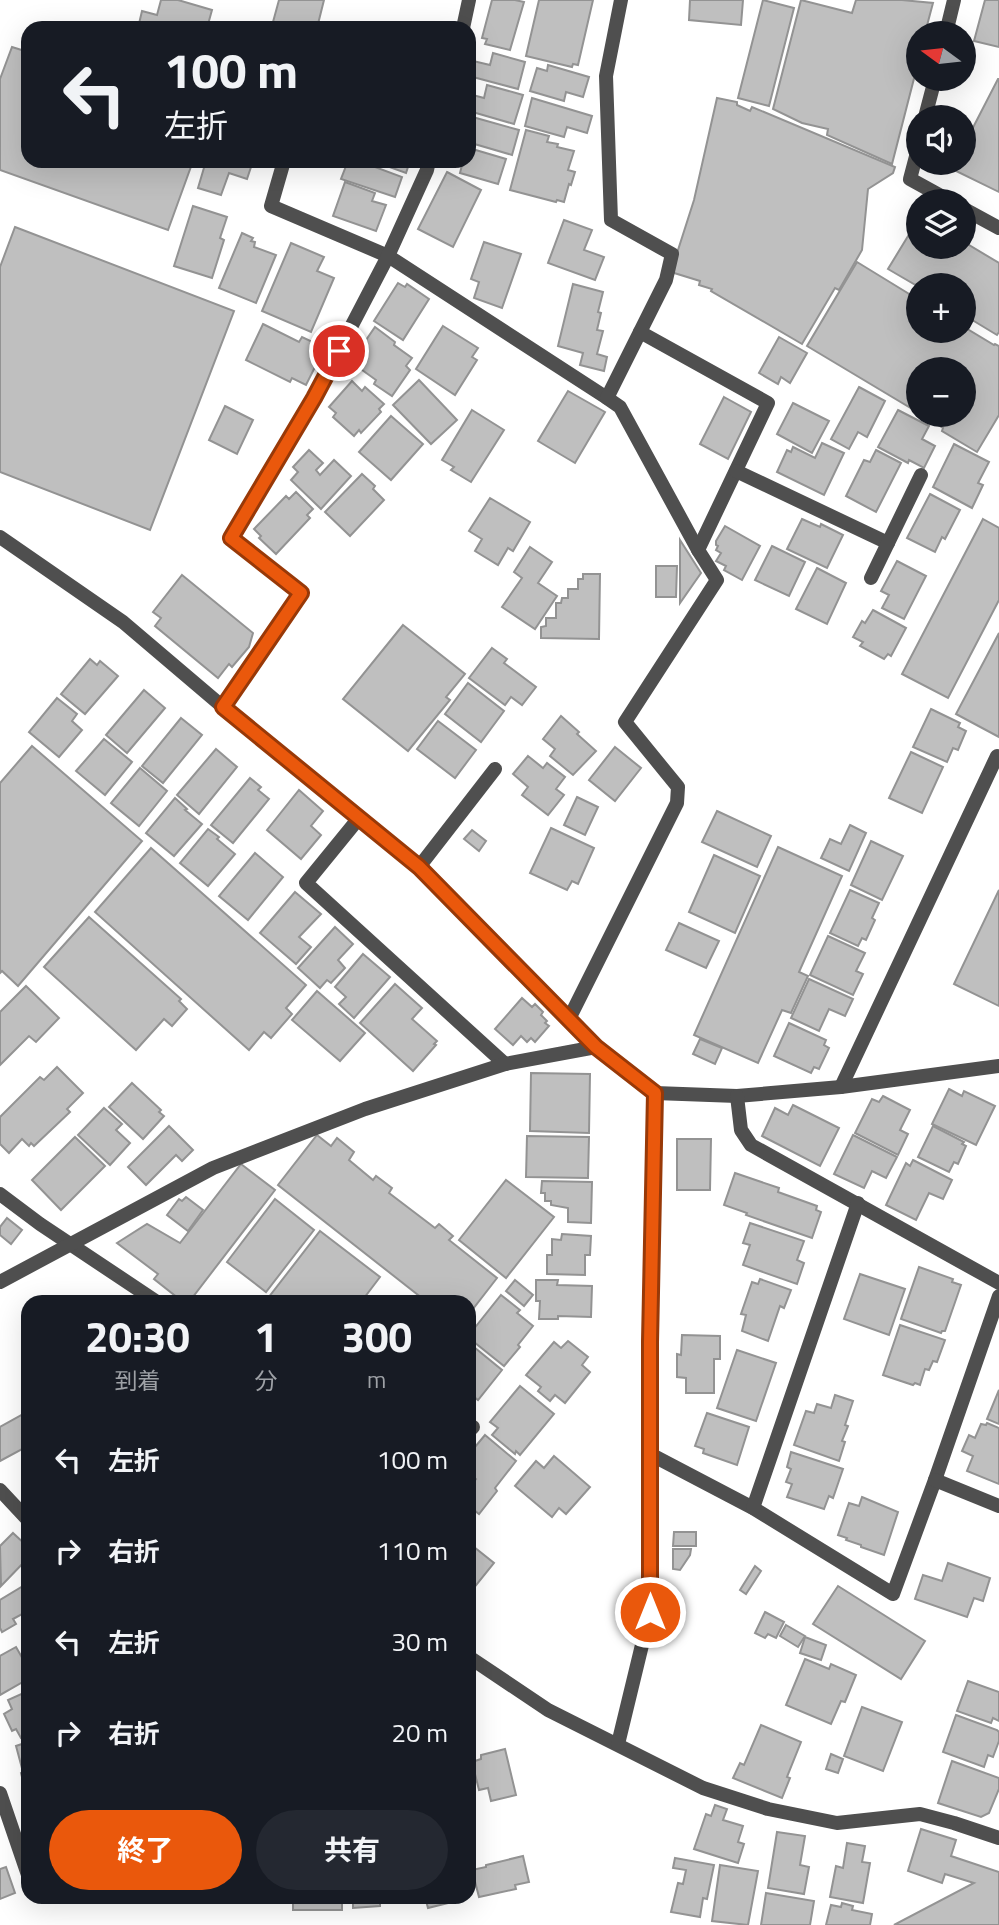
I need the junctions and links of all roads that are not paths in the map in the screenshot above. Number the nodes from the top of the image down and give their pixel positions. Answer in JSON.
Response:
{"nodes":[{"id":1,"x":470,"y":0,"type":"edge"},
{"id":2,"x":621,"y":0,"type":"edge"},
{"id":3,"x":954,"y":0,"type":"edge"},
{"id":4,"x":465,"y":21,"type":"edge"},
{"id":5,"x":949,"y":21,"type":"edge"},
{"id":6,"x":282,"y":168,"type":"edge"},
{"id":7,"x":427,"y":168,"type":"edge"},
{"id":8,"x":911,"y":175,"type":"edge"},
{"id":9,"x":928,"y":189,"type":"edge"},
{"id":10,"x":976,"y":216,"type":"edge"},
{"id":11,"x":999,"y":228,"type":"edge"},
{"id":12,"x":388,"y":256,"type":"junction"},
{"id":13,"x":640,"y":331,"type":"junction"},
{"id":14,"x":607,"y":398,"type":"junction"},
{"id":15,"x":736,"y":471,"type":"junction"},
{"id":16,"x":921,"y":475,"type":"dead end"},
{"id":17,"x":0,"y":537,"type":"edge"},
{"id":18,"x":888,"y":543,"type":"junction"},
{"id":19,"x":698,"y":550,"type":"junction"},
{"id":20,"x":871,"y":578,"type":"dead end"},
{"id":21,"x":223,"y":707,"type":"junction"},
{"id":22,"x":997,"y":756,"type":"dead end"},
{"id":23,"x":495,"y":769,"type":"dead end"},
{"id":24,"x":359,"y":818,"type":"junction"},
{"id":25,"x":419,"y":867,"type":"junction"},
{"id":26,"x":569,"y":1019,"type":"junction"},
{"id":27,"x":596,"y":1047,"type":"junction"},
{"id":28,"x":505,"y":1064,"type":"junction"},
{"id":29,"x":999,"y":1066,"type":"edge"},
{"id":30,"x":841,"y":1087,"type":"junction"},
{"id":31,"x":655,"y":1093,"type":"junction"},
{"id":32,"x":737,"y":1096,"type":"junction"},
{"id":33,"x":0,"y":1194,"type":"edge"},
{"id":34,"x":858,"y":1203,"type":"junction"},
{"id":35,"x":71,"y":1243,"type":"junction"},
{"id":36,"x":0,"y":1282,"type":"edge"},
{"id":37,"x":999,"y":1283,"type":"edge"},
{"id":38,"x":147,"y":1295,"type":"edge"},
{"id":39,"x":999,"y":1296,"type":"edge"},
{"id":40,"x":650,"y":1454,"type":"junction"},
{"id":41,"x":935,"y":1480,"type":"junction"},
{"id":42,"x":0,"y":1490,"type":"edge"},
{"id":43,"x":999,"y":1506,"type":"edge"},
{"id":44,"x":753,"y":1508,"type":"junction"},
{"id":45,"x":21,"y":1512,"type":"edge"},
{"id":46,"x":476,"y":1662,"type":"edge"},
{"id":47,"x":618,"y":1744,"type":"junction"},
{"id":48,"x":0,"y":1793,"type":"edge"},
{"id":49,"x":999,"y":1838,"type":"edge"},
{"id":50,"x":21,"y":1854,"type":"edge"}],
"edges":[{"from":1,"to":4,"type":"street"},
{"from":2,"to":13,"type":"street"},
{"from":3,"to":5,"type":"street"},
{"from":6,"to":12,"type":"street"},
{"from":7,"to":12,"type":"street"},
{"from":8,"to":9,"type":"street"},
{"from":10,"to":11,"type":"street"},
{"from":12,"to":14,"type":"street"},
{"from":12,"to":21,"type":"street"},
{"from":13,"to":14,"type":"street"},
{"from":13,"to":15,"type":"street"},
{"from":14,"to":19,"type":"street"},
{"from":15,"to":18,"type":"street"},
{"from":15,"to":19,"type":"street"},
{"from":16,"to":18,"type":"street"},
{"from":17,"to":21,"type":"street"},
{"from":18,"to":20,"type":"street"},
{"from":19,"to":26,"type":"street"},
{"from":21,"to":24,"type":"street"},
{"from":22,"to":30,"type":"street"},
{"from":23,"to":25,"type":"street"},
{"from":24,"to":25,"type":"street"},
{"from":24,"to":28,"type":"street"},
{"from":25,"to":26,"type":"street"},
{"from":26,"to":27,"type":"street"},
{"from":27,"to":28,"type":"street"},
{"from":27,"to":31,"type":"street"},
{"from":28,"to":35,"type":"street"},
{"from":29,"to":30,"type":"street"},
{"from":30,"to":32,"type":"street"},
{"from":31,"to":32,"type":"street"},
{"from":31,"to":40,"type":"street"},
{"from":32,"to":34,"type":"street"},
{"from":33,"to":35,"type":"street"},
{"from":34,"to":37,"type":"street"},
{"from":34,"to":44,"type":"street"},
{"from":35,"to":36,"type":"street"},
{"from":35,"to":38,"type":"street"},
{"from":39,"to":41,"type":"street"},
{"from":40,"to":44,"type":"street"},
{"from":40,"to":47,"type":"street"},
{"from":41,"to":43,"type":"street"},
{"from":41,"to":44,"type":"street"},
{"from":42,"to":45,"type":"street"},
{"from":46,"to":47,"type":"street"},
{"from":47,"to":49,"type":"street"},
{"from":48,"to":50,"type":"street"}]}
